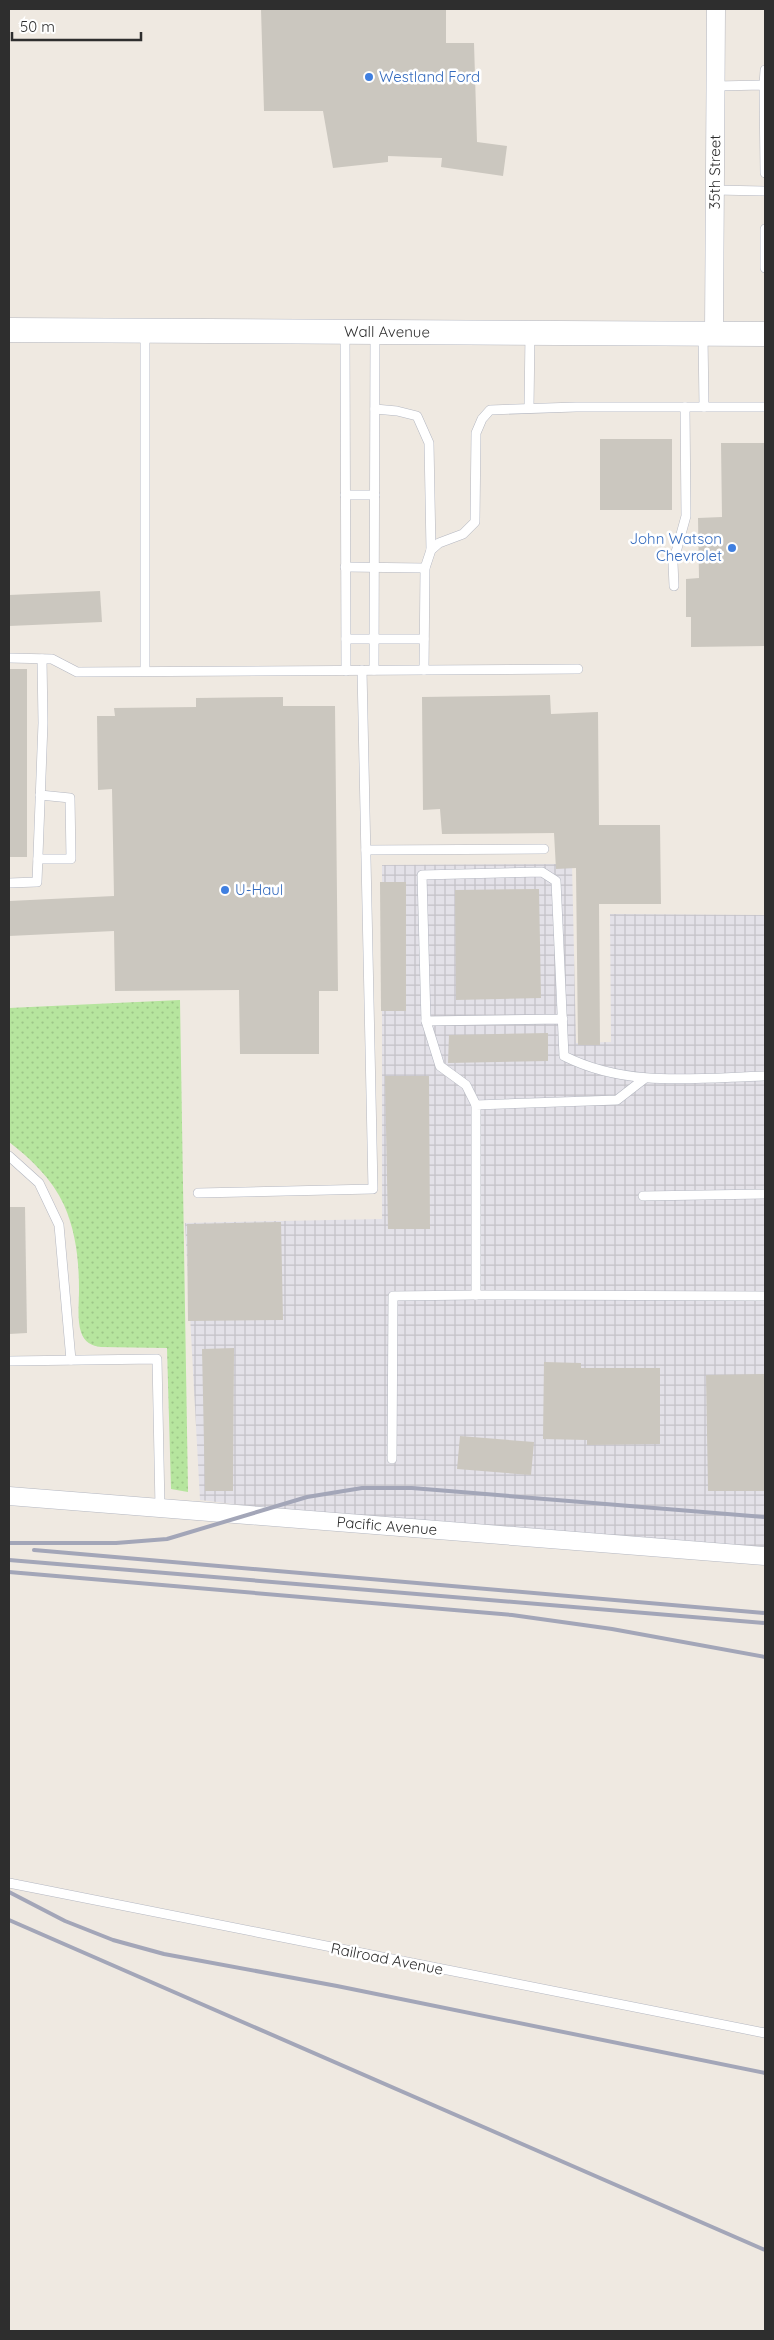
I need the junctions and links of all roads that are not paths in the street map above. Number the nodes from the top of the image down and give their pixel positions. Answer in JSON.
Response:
{"nodes":[{"id":1,"x":716,"y":9,"type":"edge"},
{"id":2,"x":765,"y":70,"type":"edge"},
{"id":3,"x":764,"y":85,"type":"junction"},
{"id":4,"x":716,"y":86,"type":"junction"},
{"id":5,"x":765,"y":173,"type":"edge"},
{"id":6,"x":715,"y":190,"type":"junction"},
{"id":7,"x":765,"y":191,"type":"edge"},
{"id":8,"x":765,"y":229,"type":"edge"},
{"id":9,"x":765,"y":268,"type":"edge"},
{"id":10,"x":9,"y":330,"type":"edge"},
{"id":11,"x":145,"y":330,"type":"junction"},
{"id":12,"x":345,"y":332,"type":"junction"},
{"id":13,"x":375,"y":332,"type":"junction"},
{"id":14,"x":530,"y":333,"type":"junction"},
{"id":15,"x":709,"y":334,"type":"junction"},
{"id":16,"x":765,"y":334,"type":"edge"},
{"id":17,"x":685,"y":407,"type":"junction"},
{"id":18,"x":704,"y":407,"type":"junction"},
{"id":19,"x":765,"y":407,"type":"edge"},
{"id":20,"x":529,"y":408,"type":"junction"},
{"id":21,"x":375,"y":409,"type":"junction"},
{"id":22,"x":375,"y":494,"type":"junction"},
{"id":23,"x":345,"y":495,"type":"junction"},
{"id":24,"x":431,"y":550,"type":"junction"},
{"id":25,"x":346,"y":567,"type":"junction"},
{"id":26,"x":375,"y":568,"type":"junction"},
{"id":27,"x":425,"y":568,"type":"junction"},
{"id":28,"x":674,"y":586,"type":"dead end"},
{"id":29,"x":346,"y":639,"type":"junction"},
{"id":30,"x":374,"y":639,"type":"junction"},
{"id":31,"x":424,"y":639,"type":"junction"},
{"id":32,"x":9,"y":658,"type":"edge"},
{"id":33,"x":42,"y":659,"type":"junction"},
{"id":34,"x":346,"y":670,"type":"junction"},
{"id":35,"x":362,"y":670,"type":"junction"},
{"id":36,"x":374,"y":670,"type":"junction"},
{"id":37,"x":424,"y":670,"type":"junction"},
{"id":38,"x":578,"y":670,"type":"dead end"},
{"id":39,"x":145,"y":671,"type":"junction"},
{"id":40,"x":40,"y":795,"type":"junction"},
{"id":41,"x":544,"y":848,"type":"dead end"},
{"id":42,"x":366,"y":850,"type":"junction"},
{"id":43,"x":38,"y":859,"type":"junction"},
{"id":44,"x":9,"y":883,"type":"edge"},
{"id":45,"x":562,"y":1019,"type":"junction"},
{"id":46,"x":426,"y":1021,"type":"junction"},
{"id":47,"x":765,"y":1076,"type":"edge"},
{"id":48,"x":644,"y":1079,"type":"junction"},
{"id":49,"x":476,"y":1104,"type":"junction"},
{"id":50,"x":9,"y":1156,"type":"edge"},
{"id":51,"x":198,"y":1193,"type":"dead end"},
{"id":52,"x":765,"y":1194,"type":"edge"},
{"id":53,"x":643,"y":1196,"type":"dead end"},
{"id":54,"x":476,"y":1295,"type":"junction"},
{"id":55,"x":765,"y":1296,"type":"edge"},
{"id":56,"x":71,"y":1360,"type":"junction"},
{"id":57,"x":9,"y":1361,"type":"edge"},
{"id":58,"x":392,"y":1459,"type":"dead end"},
{"id":59,"x":9,"y":1496,"type":"edge"},
{"id":60,"x":160,"y":1508,"type":"junction"},
{"id":61,"x":765,"y":1556,"type":"edge"},
{"id":62,"x":9,"y":1883,"type":"edge"},
{"id":63,"x":765,"y":2033,"type":"edge"}],
"edges":[{"from":1,"to":4,"type":"street","name":"35th Street"},
{"from":2,"to":3,"type":"lane"},
{"from":3,"to":4,"type":"lane"},
{"from":3,"to":5,"type":"lane"},
{"from":4,"to":6,"type":"street","name":"35th Street"},
{"from":6,"to":7,"type":"lane"},
{"from":6,"to":15,"type":"street","name":"35th Street"},
{"from":8,"to":9,"type":"lane"},
{"from":10,"to":11,"type":"main road","name":"Wall Avenue"},
{"from":11,"to":12,"type":"main road","name":"Wall Avenue"},
{"from":11,"to":39,"type":"lane"},
{"from":12,"to":13,"type":"main road","name":"Wall Avenue"},
{"from":12,"to":23,"type":"lane"},
{"from":13,"to":14,"type":"main road","name":"Wall Avenue"},
{"from":13,"to":21,"type":"lane"},
{"from":14,"to":15,"type":"main road","name":"Wall Avenue"},
{"from":14,"to":20,"type":"lane"},
{"from":15,"to":16,"type":"main road","name":"Wall Avenue"},
{"from":15,"to":18,"type":"lane"},
{"from":17,"to":18,"type":"lane"},
{"from":17,"to":20,"type":"lane"},
{"from":17,"to":28,"type":"lane"},
{"from":18,"to":19,"type":"lane"},
{"from":20,"to":24,"type":"lane"},
{"from":21,"to":22,"type":"lane"},
{"from":21,"to":24,"type":"lane"},
{"from":22,"to":23,"type":"lane"},
{"from":22,"to":26,"type":"lane"},
{"from":23,"to":25,"type":"lane"},
{"from":24,"to":27,"type":"lane"},
{"from":25,"to":26,"type":"lane"},
{"from":25,"to":29,"type":"lane"},
{"from":26,"to":27,"type":"lane"},
{"from":26,"to":30,"type":"lane"},
{"from":27,"to":31,"type":"lane"},
{"from":29,"to":30,"type":"lane"},
{"from":29,"to":34,"type":"lane"},
{"from":30,"to":31,"type":"lane"},
{"from":30,"to":36,"type":"lane"},
{"from":31,"to":37,"type":"lane"},
{"from":32,"to":33,"type":"lane"},
{"from":33,"to":39,"type":"lane"},
{"from":33,"to":40,"type":"lane"},
{"from":34,"to":35,"type":"lane"},
{"from":34,"to":39,"type":"lane"},
{"from":35,"to":36,"type":"lane"},
{"from":35,"to":42,"type":"lane"},
{"from":36,"to":37,"type":"lane"},
{"from":37,"to":38,"type":"lane"},
{"from":40,"to":43,"type":"lane"},
{"from":40,"to":43,"type":"lane"},
{"from":41,"to":42,"type":"lane"},
{"from":42,"to":51,"type":"lane"},
{"from":43,"to":44,"type":"lane"},
{"from":45,"to":46,"type":"lane"},
{"from":45,"to":46,"type":"lane"},
{"from":45,"to":48,"type":"lane"},
{"from":46,"to":49,"type":"lane"},
{"from":47,"to":48,"type":"lane"},
{"from":48,"to":49,"type":"lane"},
{"from":49,"to":54,"type":"lane"},
{"from":50,"to":56,"type":"lane"},
{"from":52,"to":53,"type":"lane"},
{"from":54,"to":55,"type":"lane"},
{"from":54,"to":58,"type":"lane"},
{"from":56,"to":57,"type":"lane"},
{"from":56,"to":60,"type":"lane"},
{"from":59,"to":60,"type":"street","name":"Pacific Avenue"},
{"from":60,"to":61,"type":"street","name":"Pacific Avenue"},
{"from":62,"to":63,"type":"lane","name":"Railroad Avenue"}]}
